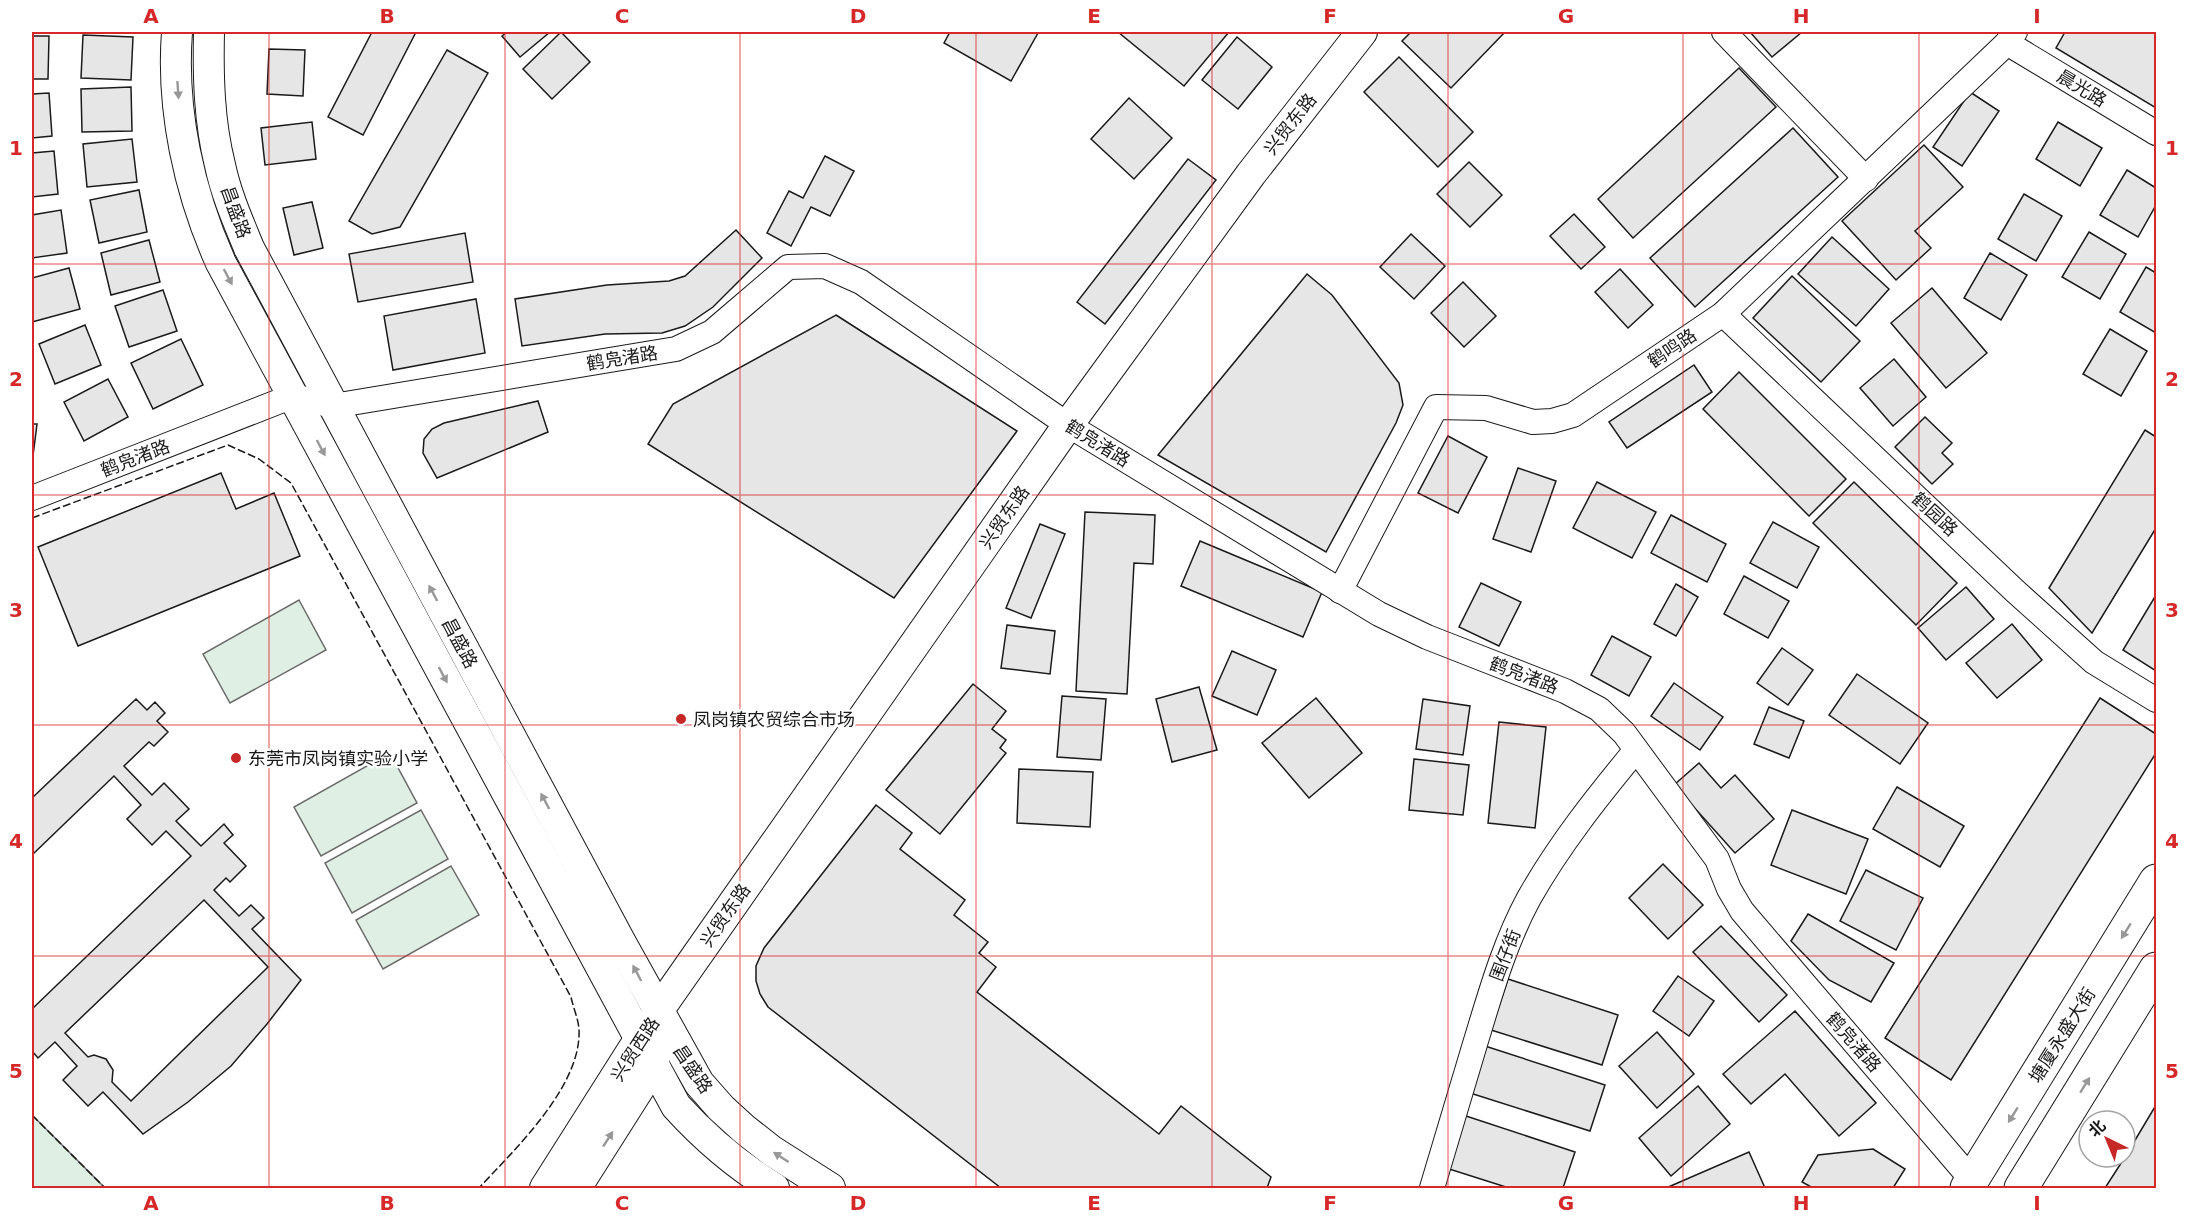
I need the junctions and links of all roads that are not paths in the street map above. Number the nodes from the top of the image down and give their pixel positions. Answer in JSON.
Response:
{"nodes":[{"id":1,"x":177,"y":32,"type":"edge"},
{"id":2,"x":208,"y":32,"type":"edge"},
{"id":3,"x":1362,"y":32,"type":"edge"},
{"id":4,"x":1724,"y":32,"type":"edge"},
{"id":5,"x":2011,"y":38,"type":"edge"},
{"id":6,"x":2157,"y":133,"type":"edge"},
{"id":7,"x":1866,"y":178,"type":"junction"},
{"id":8,"x":1723,"y":314,"type":"junction"},
{"id":9,"x":293,"y":396,"type":"junction"},
{"id":10,"x":333,"y":406,"type":"junction"},
{"id":11,"x":1068,"y":425,"type":"junction"},
{"id":12,"x":32,"y":498,"type":"edge"},
{"id":13,"x":1340,"y":591,"type":"junction"},
{"id":14,"x":2157,"y":700,"type":"edge"},
{"id":15,"x":1636,"y":750,"type":"junction"},
{"id":16,"x":2157,"y":881,"type":"edge"},
{"id":17,"x":2157,"y":969,"type":"edge"},
{"id":18,"x":658,"y":1011,"type":"junction"},
{"id":19,"x":647,"y":1052,"type":"junction"},
{"id":20,"x":1970,"y":1184,"type":"edge"},
{"id":21,"x":545,"y":1188,"type":"edge"},
{"id":22,"x":576,"y":1188,"type":"edge"},
{"id":23,"x":774,"y":1188,"type":"edge"},
{"id":24,"x":830,"y":1188,"type":"edge"},
{"id":25,"x":1432,"y":1188,"type":"edge"},
{"id":26,"x":2021,"y":1188,"type":"edge"}],
"edges":[{"from":1,"to":9,"type":"street","name":"昌盛路","one_way":true},
{"from":2,"to":10,"type":"street","name":"昌盛路"},
{"from":3,"to":11,"type":"street","name":"兴贸东路"},
{"from":4,"to":7,"type":"street"},
{"from":5,"to":6,"type":"street","name":"晨光路"},
{"from":5,"to":7,"type":"street","name":"鹤鸣路"},
{"from":7,"to":8,"type":"street","name":"鹤鸣路"},
{"from":8,"to":13,"type":"street","name":"鹤鸣路"},
{"from":8,"to":14,"type":"street","name":"鹤园路"},
{"from":9,"to":10,"type":"street","name":"鹤凫渚路"},
{"from":9,"to":12,"type":"street","name":"鹤凫渚路"},
{"from":9,"to":19,"type":"street","name":"昌盛路","one_way":true},
{"from":10,"to":11,"type":"street","name":"鹤凫渚路"},
{"from":18,"to":10,"type":"street","name":"昌盛路","one_way":true},
{"from":11,"to":13,"type":"street","name":"鹤凫渚路"},
{"from":11,"to":18,"type":"street","name":"兴贸东路"},
{"from":13,"to":15,"type":"street","name":"鹤凫渚路"},
{"from":15,"to":20,"type":"street","name":"鹤凫渚路"},
{"from":15,"to":25,"type":"street","name":"围仔街"},
{"from":16,"to":20,"type":"main road","name":"塘厦永盛大街","one_way":true},
{"from":26,"to":17,"type":"main road","one_way":true},
{"from":18,"to":19,"type":"street","name":"兴贸西路"},
{"from":24,"to":18,"type":"street","name":"昌盛路","one_way":true},
{"from":19,"to":21,"type":"street","name":"兴贸西路"},
{"from":22,"to":19,"type":"street","name":"兴贸西路","one_way":true},
{"from":19,"to":23,"type":"street","name":"昌盛路"}]}
